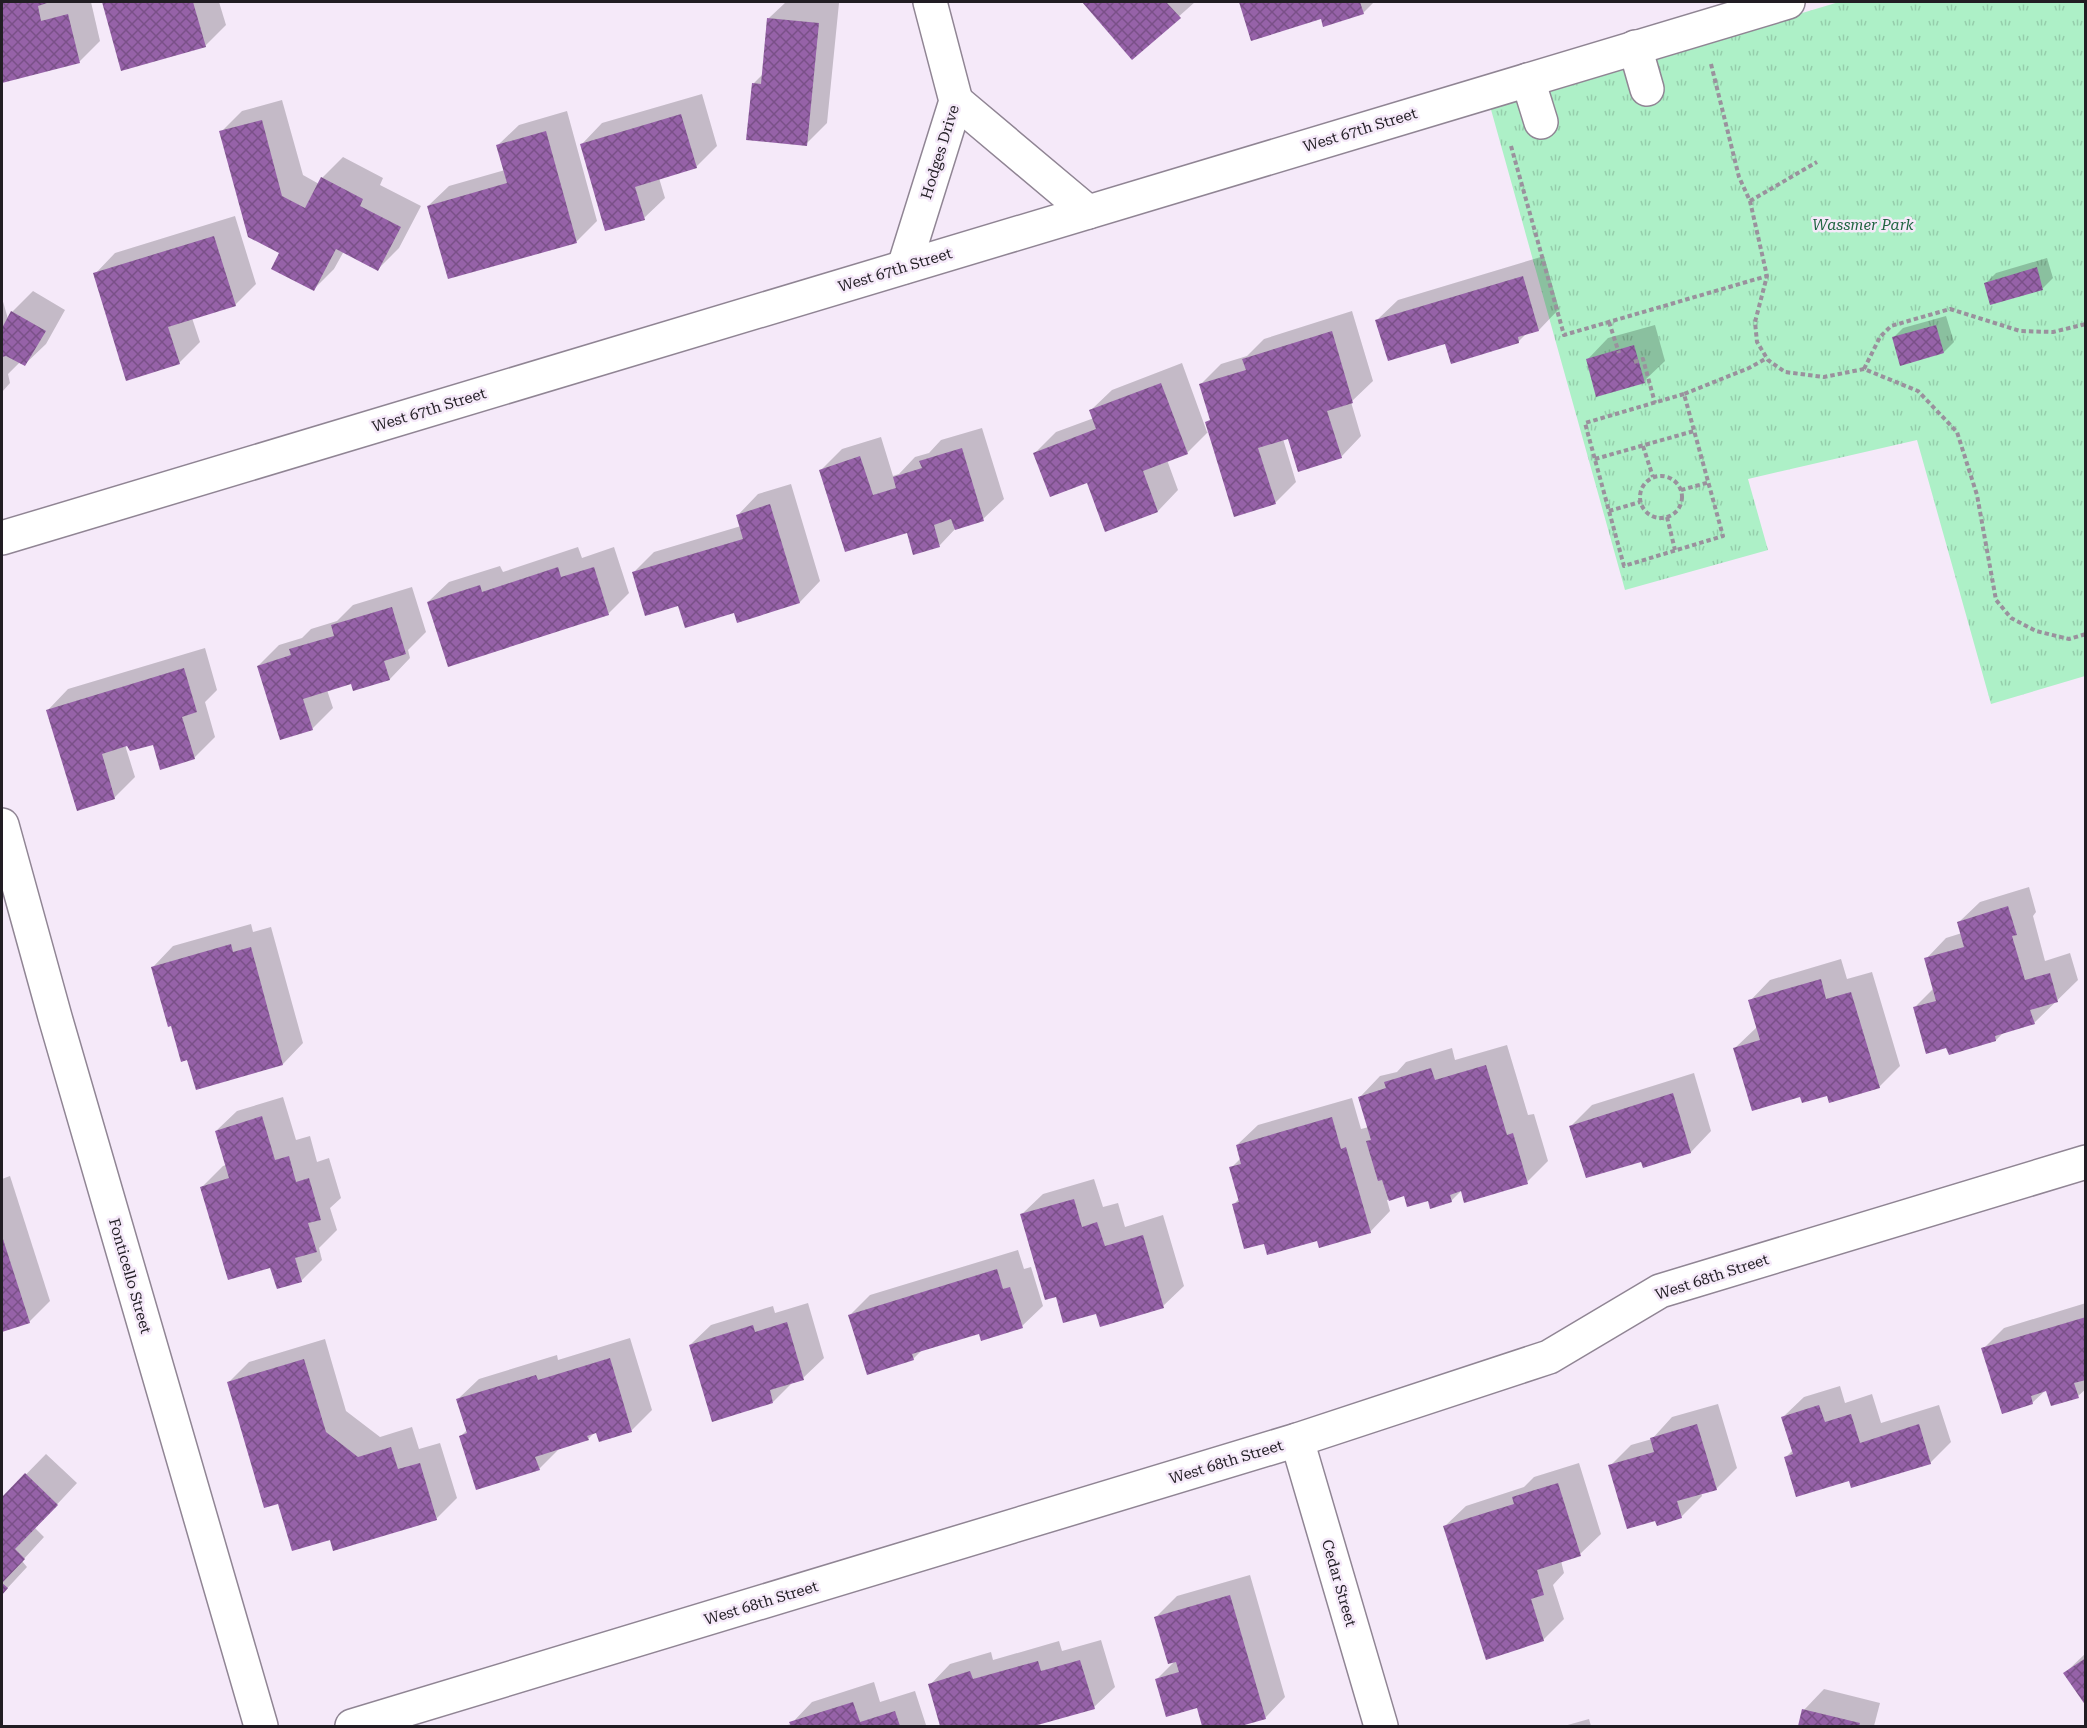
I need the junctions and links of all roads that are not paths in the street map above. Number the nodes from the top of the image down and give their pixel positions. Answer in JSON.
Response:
{"nodes":[{"id":1,"x":930,"y":2,"type":"edge"},
{"id":2,"x":1788,"y":2,"type":"edge"},
{"id":3,"x":1635,"y":48,"type":"junction"},
{"id":4,"x":1528,"y":80,"type":"junction"},
{"id":5,"x":1647,"y":89,"type":"dead end"},
{"id":6,"x":956,"y":101,"type":"junction"},
{"id":7,"x":1541,"y":122,"type":"dead end"},
{"id":8,"x":1088,"y":212,"type":"junction"},
{"id":9,"x":904,"y":267,"type":"junction"},
{"id":10,"x":2,"y":538,"type":"edge"},
{"id":11,"x":2,"y":825,"type":"edge"},
{"id":12,"x":2085,"y":1162,"type":"edge"},
{"id":13,"x":1298,"y":1440,"type":"junction"},
{"id":14,"x":261,"y":1726,"type":"edge"},
{"id":15,"x":352,"y":1726,"type":"edge"},
{"id":16,"x":1381,"y":1726,"type":"edge"}],
"edges":[{"from":1,"to":6,"type":"street","name":"Hodges Drive"},
{"from":2,"to":3,"type":"street","name":"West 67th Street"},
{"from":3,"to":4,"type":"street","name":"West 67th Street"},
{"from":3,"to":5,"type":"street"},
{"from":4,"to":7,"type":"street"},
{"from":4,"to":8,"type":"street","name":"West 67th Street"},
{"from":6,"to":8,"type":"street"},
{"from":6,"to":9,"type":"street","name":"Hodges Drive"},
{"from":8,"to":9,"type":"street","name":"West 67th Street"},
{"from":9,"to":10,"type":"street","name":"West 67th Street"},
{"from":11,"to":14,"type":"street","name":"Fonticello Street"},
{"from":12,"to":13,"type":"street","name":"West 68th Street"},
{"from":13,"to":15,"type":"street","name":"West 68th Street"},
{"from":13,"to":16,"type":"street","name":"Cedar Street"}]}
